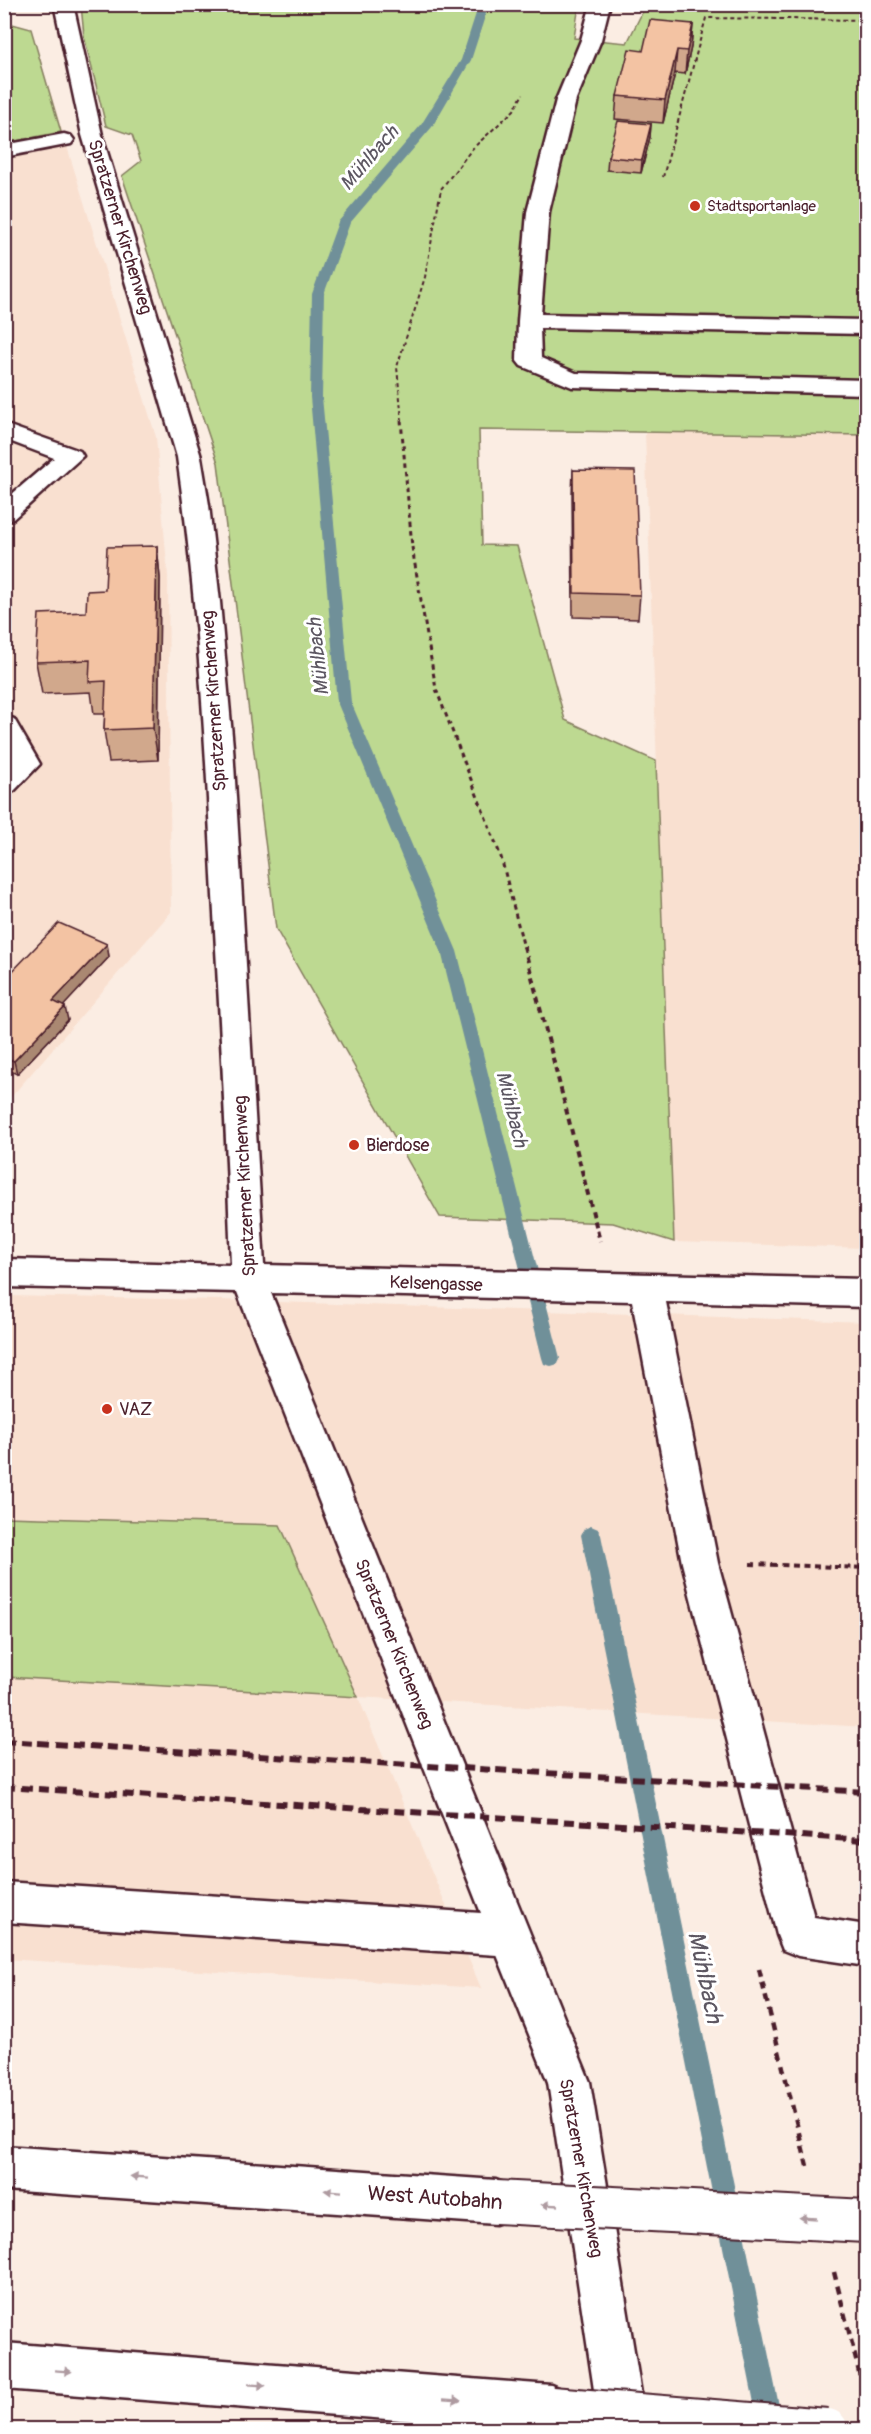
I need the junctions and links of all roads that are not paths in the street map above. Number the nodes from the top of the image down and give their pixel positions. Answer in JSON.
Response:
{"nodes":[{"id":1,"x":63,"y":4,"type":"edge"},
{"id":2,"x":601,"y":4,"type":"edge"},
{"id":3,"x":63,"y":140,"type":"dead end"},
{"id":4,"x":4,"y":151,"type":"edge"},
{"id":5,"x":529,"y":321,"type":"junction"},
{"id":6,"x":867,"y":327,"type":"edge"},
{"id":7,"x":867,"y":387,"type":"edge"},
{"id":8,"x":4,"y":431,"type":"edge"},
{"id":9,"x":4,"y":514,"type":"edge"},
{"id":10,"x":4,"y":725,"type":"edge"},
{"id":11,"x":4,"y":784,"type":"edge"},
{"id":12,"x":4,"y":1273,"type":"edge"},
{"id":13,"x":248,"y":1278,"type":"junction"},
{"id":14,"x":629,"y":1287,"type":"junction"},
{"id":15,"x":867,"y":1293,"type":"edge"},
{"id":16,"x":4,"y":1902,"type":"edge"},
{"id":17,"x":510,"y":1935,"type":"junction"},
{"id":18,"x":867,"y":1945,"type":"edge"},
{"id":19,"x":4,"y":2168,"type":"edge"},
{"id":20,"x":867,"y":2221,"type":"edge"},
{"id":21,"x":4,"y":2366,"type":"edge"},
{"id":22,"x":624,"y":2430,"type":"edge"},
{"id":23,"x":827,"y":2430,"type":"edge"}],
"edges":[{"from":1,"to":13,"type":"main road","name":"Spratzerner Kirchenweg"},
{"from":2,"to":5,"type":"main road"},
{"from":3,"to":4,"type":"main road"},
{"from":5,"to":6,"type":"main road"},
{"from":5,"to":7,"type":"main road"},
{"from":8,"to":9,"type":"main road"},
{"from":10,"to":11,"type":"main road"},
{"from":12,"to":13,"type":"main road","name":"Kelsengasse"},
{"from":13,"to":14,"type":"main road","name":"Kelsengasse"},
{"from":13,"to":17,"type":"main road","name":"Spratzerner Kirchenweg"},
{"from":14,"to":15,"type":"main road","name":"Kelsengasse"},
{"from":14,"to":18,"type":"main road"},
{"from":16,"to":17,"type":"main road"},
{"from":17,"to":22,"type":"main road","name":"Spratzerner Kirchenweg"},
{"from":20,"to":19,"type":"main road","name":"West Autobahn","one_way":true,"bridge":true},
{"from":21,"to":23,"type":"main road","one_way":true,"bridge":true}]}
